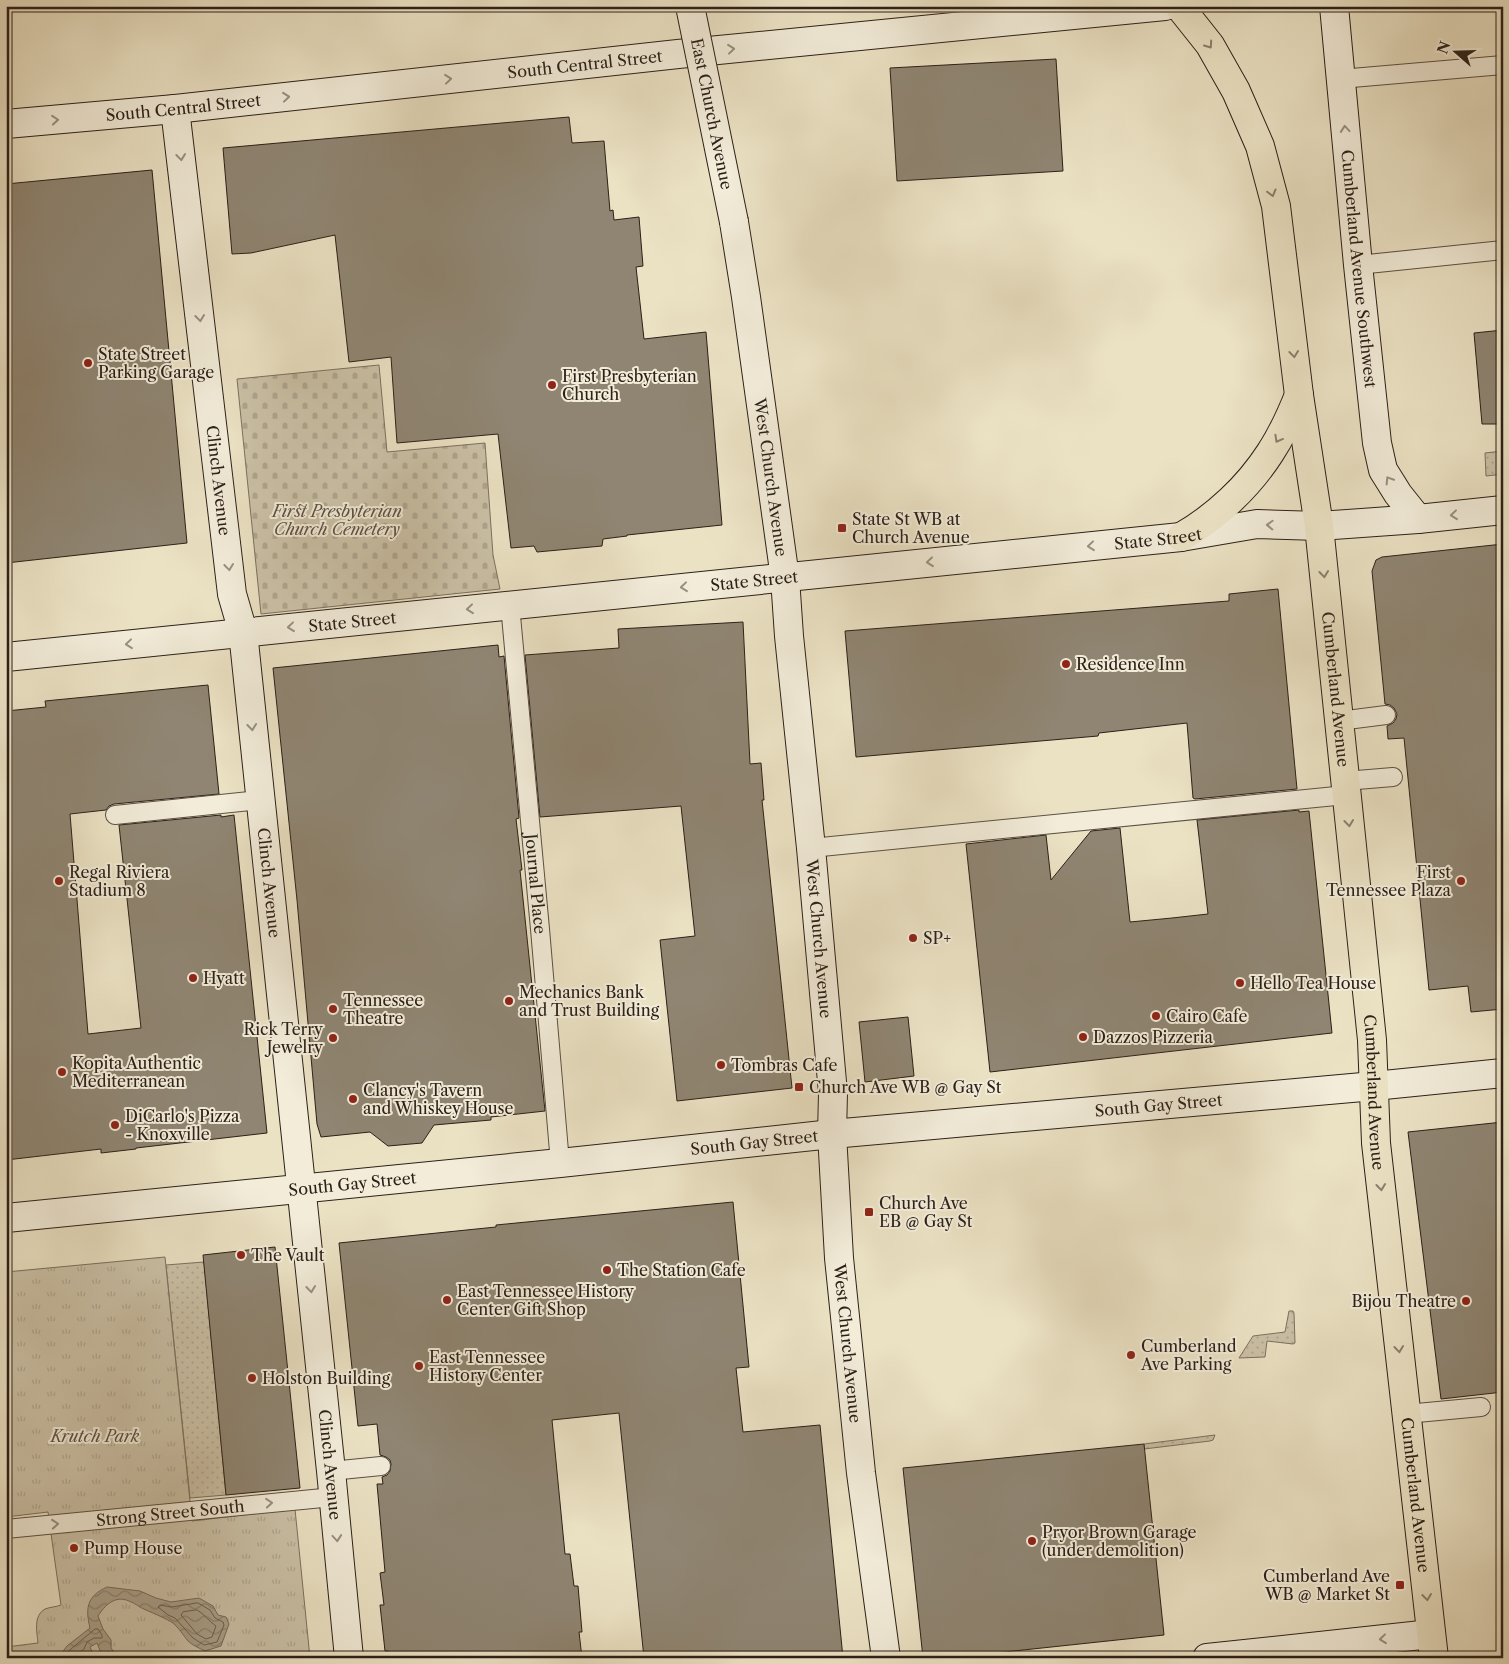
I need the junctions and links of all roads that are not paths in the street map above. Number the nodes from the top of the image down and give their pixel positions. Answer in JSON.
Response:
{"nodes":[{"id":1,"x":690,"y":6,"type":"edge"},
{"id":2,"x":1165,"y":6,"type":"edge"},
{"id":3,"x":1179,"y":6,"type":"edge"},
{"id":4,"x":1334,"y":6,"type":"edge"},
{"id":5,"x":1503,"y":65,"type":"edge"},
{"id":6,"x":1340,"y":79,"type":"junction"},
{"id":7,"x":175,"y":109,"type":"junction"},
{"id":8,"x":6,"y":124,"type":"edge"},
{"id":9,"x":734,"y":222,"type":"joint"},
{"id":10,"x":1503,"y":250,"type":"edge"},
{"id":11,"x":1358,"y":266,"type":"junction"},
{"id":12,"x":1299,"y":395,"type":"junction"},
{"id":13,"x":1503,"y":510,"type":"edge"},
{"id":14,"x":1418,"y":519,"type":"junction"},
{"id":15,"x":1319,"y":526,"type":"junction"},
{"id":16,"x":1181,"y":537,"type":"junction"},
{"id":17,"x":785,"y":578,"type":"junction"},
{"id":18,"x":510,"y":605,"type":"junction"},
{"id":19,"x":242,"y":632,"type":"junction"},
{"id":20,"x":6,"y":656,"type":"edge"},
{"id":21,"x":1386,"y":715,"type":"dead end"},
{"id":22,"x":1339,"y":721,"type":"junction"},
{"id":23,"x":1392,"y":777,"type":"dead end"},
{"id":24,"x":1346,"y":788,"type":"junction"},
{"id":25,"x":260,"y":800,"type":"junction"},
{"id":26,"x":115,"y":815,"type":"dead end"},
{"id":27,"x":811,"y":848,"type":"junction"},
{"id":28,"x":1503,"y":1073,"type":"edge"},
{"id":29,"x":1374,"y":1086,"type":"junction"},
{"id":30,"x":832,"y":1134,"type":"junction"},
{"id":31,"x":560,"y":1163,"type":"junction"},
{"id":32,"x":301,"y":1189,"type":"junction"},
{"id":33,"x":6,"y":1218,"type":"edge"},
{"id":34,"x":1481,"y":1407,"type":"dead end"},
{"id":35,"x":1406,"y":1414,"type":"junction"},
{"id":36,"x":381,"y":1466,"type":"dead end"},
{"id":37,"x":332,"y":1484,"type":"junction"},
{"id":38,"x":6,"y":1529,"type":"edge"},
{"id":39,"x":1432,"y":1646,"type":"edge"},
{"id":40,"x":349,"y":1658,"type":"edge"},
{"id":41,"x":886,"y":1658,"type":"edge"},
{"id":42,"x":1207,"y":1658,"type":"edge"}],
"edges":[{"from":1,"to":9,"type":"street","name":"East Church Avenue","bridge":true},
{"from":7,"to":2,"type":"street","name":"South Central Street","one_way":true},
{"from":3,"to":12,"type":"main road","name":"Cumberland Avenue","one_way":true},
{"from":4,"to":6,"type":"street","name":"Cumberland Avenue Southwest"},
{"from":5,"to":6,"type":"lane"},
{"from":11,"to":6,"type":"street","name":"Cumberland Avenue Southwest","one_way":true},
{"from":8,"to":7,"type":"street","name":"South Central Street","one_way":true},
{"from":7,"to":19,"type":"street","name":"Clinch Avenue","one_way":true},
{"from":9,"to":17,"type":"street","name":"West Church Avenue"},
{"from":10,"to":11,"type":"lane"},
{"from":14,"to":11,"type":"street","name":"Cumberland Avenue Southwest","one_way":true},
{"from":12,"to":15,"type":"main road","name":"Cumberland Avenue"},
{"from":12,"to":16,"type":"main road","one_way":true},
{"from":13,"to":14,"type":"street","name":"State Street","one_way":true},
{"from":14,"to":15,"type":"street","name":"State Street"},
{"from":15,"to":16,"type":"street","name":"State Street","one_way":true},
{"from":15,"to":22,"type":"main road","name":"Cumberland Avenue","one_way":true},
{"from":16,"to":17,"type":"street","name":"State Street","one_way":true},
{"from":17,"to":18,"type":"street","name":"State Street","one_way":true},
{"from":17,"to":27,"type":"street","name":"West Church Avenue"},
{"from":18,"to":19,"type":"street","name":"State Street","one_way":true},
{"from":18,"to":31,"type":"lane","name":"Journal Place"},
{"from":19,"to":20,"type":"street","name":"State Street","one_way":true},
{"from":19,"to":25,"type":"street","name":"Clinch Avenue","one_way":true},
{"from":21,"to":22,"type":"lane"},
{"from":22,"to":24,"type":"main road","name":"Cumberland Avenue"},
{"from":23,"to":24,"type":"lane"},
{"from":24,"to":27,"type":"lane"},
{"from":24,"to":29,"type":"main road","name":"Cumberland Avenue","one_way":true},
{"from":25,"to":26,"type":"lane"},
{"from":25,"to":32,"type":"street","name":"Clinch Avenue"},
{"from":27,"to":30,"type":"street","name":"West Church Avenue"},
{"from":28,"to":29,"type":"street","name":"South Gay Street"},
{"from":29,"to":30,"type":"street","name":"South Gay Street"},
{"from":29,"to":35,"type":"main road","name":"Cumberland Avenue","one_way":true},
{"from":30,"to":31,"type":"street","name":"South Gay Street"},
{"from":30,"to":41,"type":"street","name":"West Church Avenue"},
{"from":31,"to":32,"type":"street","name":"South Gay Street"},
{"from":32,"to":33,"type":"street","name":"South Gay Street"},
{"from":32,"to":37,"type":"street","name":"Clinch Avenue","one_way":true},
{"from":34,"to":35,"type":"lane"},
{"from":35,"to":39,"type":"main road","name":"Cumberland Avenue","one_way":true},
{"from":36,"to":37,"type":"lane","name":"Strong Street South"},
{"from":38,"to":37,"type":"lane","name":"Strong Street South","one_way":true},
{"from":37,"to":40,"type":"street","name":"Clinch Avenue","one_way":true},
{"from":39,"to":42,"type":"street","one_way":true}]}
